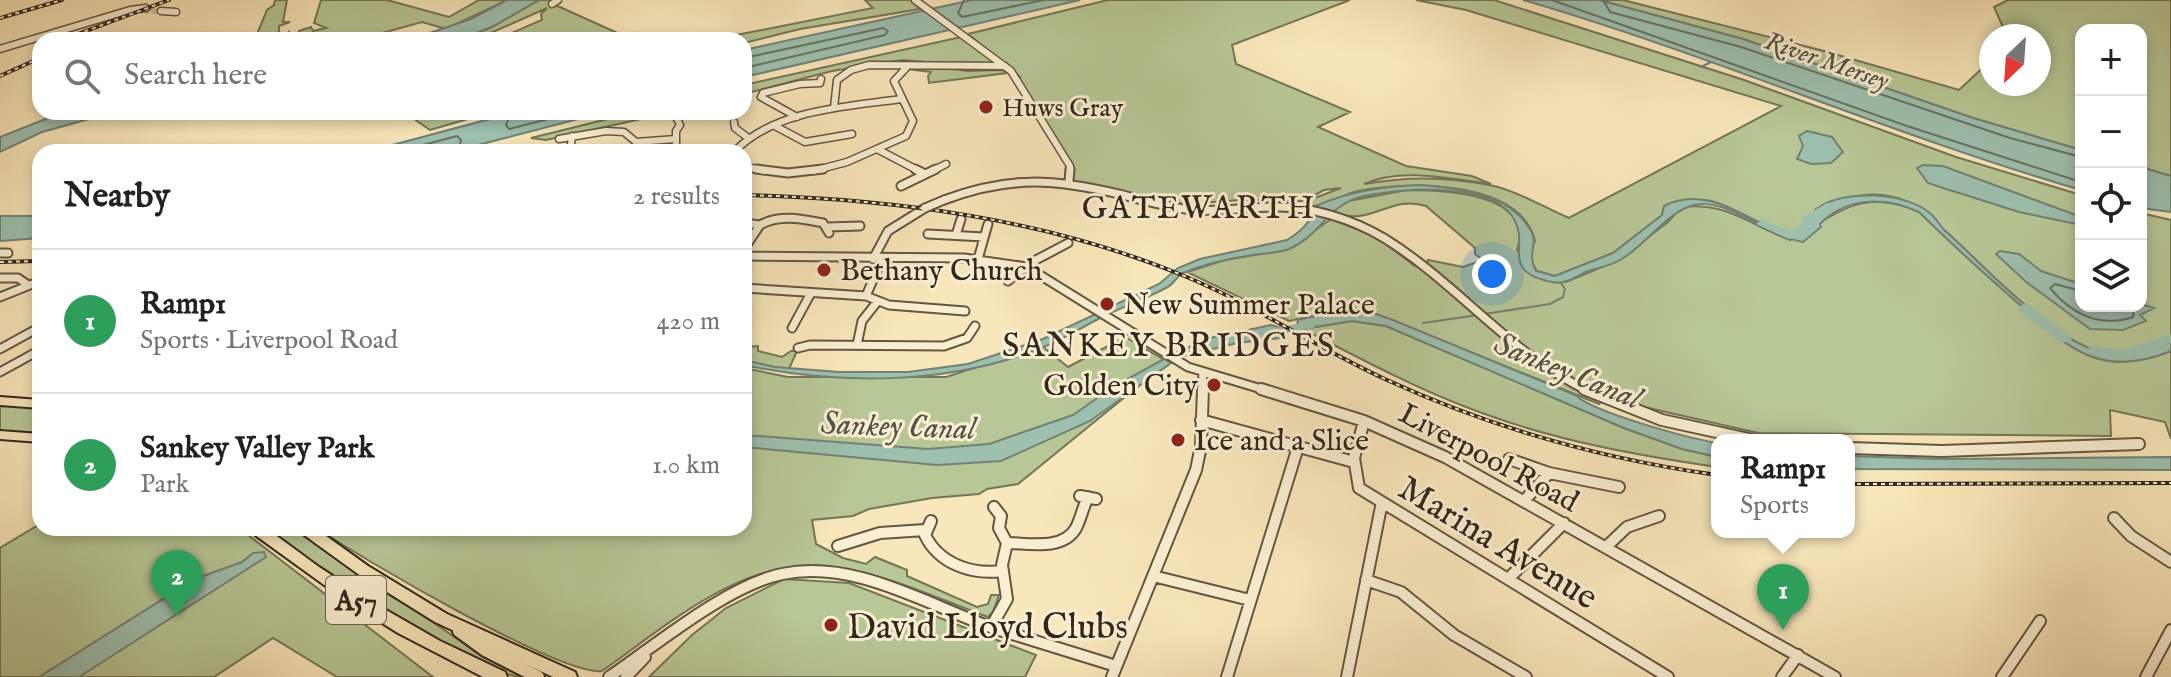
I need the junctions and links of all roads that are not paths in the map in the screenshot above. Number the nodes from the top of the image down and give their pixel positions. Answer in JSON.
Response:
{"nodes":[{"id":1,"x":558,"y":0,"type":"edge"},
{"id":2,"x":917,"y":1,"type":"edge"},
{"id":3,"x":552,"y":4,"type":"dead end"},
{"id":4,"x":144,"y":9,"type":"tunnel mouth"},
{"id":5,"x":161,"y":11,"type":"dead end"},
{"id":6,"x":176,"y":12,"type":"dead end"},
{"id":7,"x":61,"y":32,"type":"edge"},
{"id":8,"x":32,"y":40,"type":"edge"},
{"id":9,"x":0,"y":49,"type":"edge"},
{"id":10,"x":1005,"y":66,"type":"junction"},
{"id":11,"x":895,"y":69,"type":"dead end"},
{"id":12,"x":821,"y":81,"type":"dead end"},
{"id":13,"x":901,"y":99,"type":"junction"},
{"id":14,"x":834,"y":108,"type":"junction"},
{"id":15,"x":797,"y":117,"type":"junction"},
{"id":16,"x":678,"y":120,"type":"edge"},
{"id":17,"x":734,"y":122,"type":"dead end"},
{"id":18,"x":775,"y":126,"type":"junction"},
{"id":19,"x":852,"y":134,"type":"dead end"},
{"id":20,"x":572,"y":136,"type":"junction"},
{"id":21,"x":747,"y":137,"type":"junction"},
{"id":22,"x":559,"y":139,"type":"dead end"},
{"id":23,"x":676,"y":139,"type":"junction"},
{"id":24,"x":571,"y":144,"type":"edge"},
{"id":25,"x":676,"y":144,"type":"edge"},
{"id":26,"x":741,"y":144,"type":"edge"},
{"id":27,"x":877,"y":149,"type":"junction"},
{"id":28,"x":946,"y":164,"type":"dead end"},
{"id":29,"x":752,"y":169,"type":"edge"},
{"id":30,"x":925,"y":174,"type":"junction"},
{"id":31,"x":1069,"y":181,"type":"junction"},
{"id":32,"x":901,"y":186,"type":"dead end"},
{"id":33,"x":961,"y":219,"type":"dead end"},
{"id":34,"x":752,"y":224,"type":"edge"},
{"id":35,"x":988,"y":224,"type":"dead end"},
{"id":36,"x":760,"y":225,"type":"junction"},
{"id":37,"x":860,"y":226,"type":"dead end"},
{"id":38,"x":928,"y":234,"type":"dead end"},
{"id":39,"x":956,"y":235,"type":"junction"},
{"id":40,"x":752,"y":237,"type":"edge"},
{"id":41,"x":984,"y":237,"type":"junction"},
{"id":42,"x":1068,"y":243,"type":"dead end"},
{"id":43,"x":752,"y":256,"type":"edge"},
{"id":44,"x":878,"y":259,"type":"junction"},
{"id":45,"x":978,"y":259,"type":"junction"},
{"id":46,"x":1027,"y":267,"type":"junction"},
{"id":47,"x":0,"y":278,"type":"edge"},
{"id":48,"x":1008,"y":281,"type":"dead end"},
{"id":49,"x":32,"y":284,"type":"edge"},
{"id":50,"x":28,"y":285,"type":"junction"},
{"id":51,"x":752,"y":289,"type":"edge"},
{"id":52,"x":811,"y":293,"type":"junction"},
{"id":53,"x":866,"y":296,"type":"junction"},
{"id":54,"x":0,"y":297,"type":"edge"},
{"id":55,"x":877,"y":302,"type":"junction"},
{"id":56,"x":965,"y":311,"type":"dead end"},
{"id":57,"x":792,"y":328,"type":"dead end"},
{"id":58,"x":32,"y":331,"type":"edge"},
{"id":59,"x":986,"y":332,"type":"dead end"},
{"id":60,"x":857,"y":345,"type":"junction"},
{"id":61,"x":798,"y":348,"type":"dead end"},
{"id":62,"x":0,"y":349,"type":"edge"},
{"id":63,"x":32,"y":354,"type":"edge"},
{"id":64,"x":0,"y":372,"type":"edge"},
{"id":65,"x":1203,"y":372,"type":"junction"},
{"id":66,"x":0,"y":401,"type":"edge"},
{"id":67,"x":32,"y":403,"type":"edge"},
{"id":68,"x":1201,"y":420,"type":"junction"},
{"id":69,"x":1364,"y":421,"type":"junction"},
{"id":70,"x":1719,"y":434,"type":"edge"},
{"id":71,"x":0,"y":435,"type":"edge"},
{"id":72,"x":32,"y":437,"type":"edge"},
{"id":73,"x":2139,"y":444,"type":"dead end"},
{"id":74,"x":1298,"y":447,"type":"junction"},
{"id":75,"x":1855,"y":448,"type":"edge"},
{"id":76,"x":1509,"y":459,"type":"dead end"},
{"id":77,"x":1354,"y":462,"type":"junction"},
{"id":78,"x":1549,"y":473,"type":"junction"},
{"id":79,"x":1619,"y":487,"type":"dead end"},
{"id":80,"x":1088,"y":497,"type":"dead end"},
{"id":81,"x":1524,"y":501,"type":"junction"},
{"id":82,"x":1382,"y":502,"type":"junction"},
{"id":83,"x":992,"y":507,"type":"dead end"},
{"id":84,"x":1659,"y":516,"type":"dead end"},
{"id":85,"x":2114,"y":518,"type":"dead end"},
{"id":86,"x":1564,"y":523,"type":"junction"},
{"id":87,"x":267,"y":536,"type":"edge"},
{"id":88,"x":316,"y":536,"type":"edge"},
{"id":89,"x":1007,"y":543,"type":"junction"},
{"id":90,"x":1606,"y":547,"type":"junction"},
{"id":91,"x":837,"y":548,"type":"dead end"},
{"id":92,"x":2171,"y":562,"type":"edge"},
{"id":93,"x":1002,"y":571,"type":"junction"},
{"id":94,"x":1153,"y":576,"type":"junction"},
{"id":95,"x":1508,"y":579,"type":"junction"},
{"id":96,"x":1366,"y":580,"type":"junction"},
{"id":97,"x":1250,"y":600,"type":"junction"},
{"id":98,"x":441,"y":618,"type":"junction"},
{"id":99,"x":2040,"y":621,"type":"dead end"},
{"id":100,"x":991,"y":627,"type":"junction"},
{"id":101,"x":2171,"y":630,"type":"edge"},
{"id":102,"x":648,"y":653,"type":"junction"},
{"id":103,"x":1798,"y":655,"type":"junction"},
{"id":104,"x":1114,"y":672,"type":"edge"},
{"id":105,"x":499,"y":677,"type":"edge"},
{"id":106,"x":538,"y":677,"type":"edge"},
{"id":107,"x":569,"y":677,"type":"edge"},
{"id":108,"x":609,"y":677,"type":"edge"},
{"id":109,"x":626,"y":677,"type":"edge"},
{"id":110,"x":1227,"y":677,"type":"edge"},
{"id":111,"x":1347,"y":677,"type":"edge"},
{"id":112,"x":1526,"y":677,"type":"edge"},
{"id":113,"x":1668,"y":677,"type":"edge"},
{"id":114,"x":1782,"y":677,"type":"edge"},
{"id":115,"x":1835,"y":677,"type":"edge"},
{"id":116,"x":2002,"y":677,"type":"edge"},
{"id":117,"x":2146,"y":677,"type":"edge"}],
"edges":[{"from":1,"to":3,"type":"street"},
{"from":2,"to":10,"type":"street"},
{"from":4,"to":7,"type":"street"},
{"from":5,"to":6,"type":"street"},
{"from":8,"to":9,"type":"street"},
{"from":10,"to":14,"type":"street"},
{"from":10,"to":31,"type":"street"},
{"from":11,"to":13,"type":"street"},
{"from":12,"to":15,"type":"street"},
{"from":13,"to":14,"type":"street"},
{"from":13,"to":27,"type":"street"},
{"from":14,"to":15,"type":"street"},
{"from":15,"to":18,"type":"street"},
{"from":16,"to":23,"type":"street"},
{"from":17,"to":21,"type":"street"},
{"from":18,"to":19,"type":"street"},
{"from":18,"to":21,"type":"street"},
{"from":20,"to":22,"type":"street"},
{"from":20,"to":23,"type":"street"},
{"from":20,"to":24,"type":"street"},
{"from":21,"to":26,"type":"street"},
{"from":23,"to":25,"type":"street"},
{"from":27,"to":29,"type":"street"},
{"from":27,"to":30,"type":"street"},
{"from":28,"to":30,"type":"street"},
{"from":30,"to":32,"type":"street"},
{"from":31,"to":44,"type":"street","bridge":true},
{"from":31,"to":70,"type":"street"},
{"from":33,"to":39,"type":"street"},
{"from":34,"to":36,"type":"street"},
{"from":35,"to":41,"type":"street"},
{"from":36,"to":37,"type":"street"},
{"from":36,"to":40,"type":"street"},
{"from":38,"to":39,"type":"street"},
{"from":39,"to":41,"type":"street"},
{"from":41,"to":45,"type":"street"},
{"from":42,"to":46,"type":"street"},
{"from":43,"to":44,"type":"street"},
{"from":44,"to":45,"type":"street"},
{"from":44,"to":53,"type":"street"},
{"from":45,"to":46,"type":"street"},
{"from":46,"to":48,"type":"street"},
{"from":46,"to":65,"type":"street","name":"Liverpool Road"},
{"from":47,"to":50,"type":"street"},
{"from":49,"to":50,"type":"street"},
{"from":50,"to":54,"type":"street"},
{"from":51,"to":52,"type":"street"},
{"from":52,"to":53,"type":"street"},
{"from":52,"to":57,"type":"street"},
{"from":53,"to":55,"type":"street"},
{"from":55,"to":56,"type":"street"},
{"from":55,"to":60,"type":"street"},
{"from":58,"to":62,"type":"street"},
{"from":59,"to":60,"type":"street"},
{"from":60,"to":61,"type":"street"},
{"from":63,"to":64,"type":"street"},
{"from":65,"to":68,"type":"street"},
{"from":65,"to":69,"type":"street","name":"Liverpool Road"},
{"from":66,"to":67,"type":"highway"},
{"from":68,"to":74,"type":"street"},
{"from":68,"to":94,"type":"street"},
{"from":69,"to":77,"type":"street"},
{"from":69,"to":81,"type":"street","name":"Liverpool Road"},
{"from":71,"to":72,"type":"highway"},
{"from":73,"to":75,"type":"street"},
{"from":74,"to":77,"type":"street"},
{"from":74,"to":97,"type":"street"},
{"from":76,"to":78,"type":"street"},
{"from":77,"to":82,"type":"street","name":"Marina Avenue"},
{"from":78,"to":79,"type":"street"},
{"from":78,"to":81,"type":"street"},
{"from":80,"to":89,"type":"street"},
{"from":81,"to":86,"type":"street","name":"Liverpool Road"},
{"from":82,"to":95,"type":"street","name":"Marina Avenue"},
{"from":82,"to":96,"type":"street"},
{"from":83,"to":89,"type":"street"},
{"from":84,"to":90,"type":"street"},
{"from":85,"to":92,"type":"street"},
{"from":86,"to":90,"type":"street","name":"Liverpool Road"},
{"from":86,"to":95,"type":"street"},
{"from":87,"to":105,"type":"highway","number":"A57"},
{"from":88,"to":98,"type":"highway","number":"A57"},
{"from":89,"to":93,"type":"street"},
{"from":90,"to":103,"type":"street","name":"Liverpool Road"},
{"from":91,"to":93,"type":"street"},
{"from":93,"to":100,"type":"street"},
{"from":94,"to":97,"type":"street"},
{"from":94,"to":104,"type":"street"},
{"from":95,"to":113,"type":"street","name":"Marina Avenue"},
{"from":96,"to":111,"type":"street"},
{"from":96,"to":112,"type":"street"},
{"from":97,"to":110,"type":"street"},
{"from":98,"to":106,"type":"main road","number":"A57"},
{"from":98,"to":107,"type":"highway","number":"A57"},
{"from":99,"to":116,"type":"street"},
{"from":100,"to":102,"type":"street"},
{"from":100,"to":104,"type":"street"},
{"from":101,"to":117,"type":"street"},
{"from":102,"to":108,"type":"street"},
{"from":102,"to":109,"type":"street"},
{"from":103,"to":114,"type":"street"},
{"from":103,"to":115,"type":"street","name":"Liverpool Road"}]}
